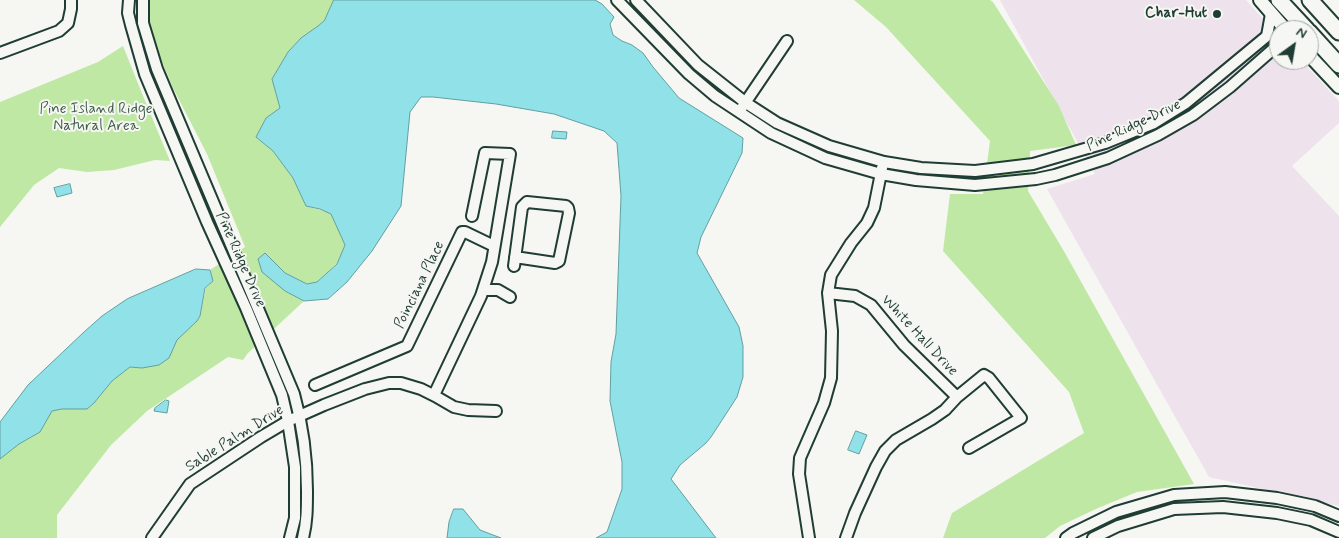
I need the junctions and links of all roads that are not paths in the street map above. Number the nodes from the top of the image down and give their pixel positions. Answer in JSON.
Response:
{"nodes":[{"id":1,"x":71,"y":0,"type":"edge"},
{"id":2,"x":130,"y":0,"type":"edge"},
{"id":3,"x":143,"y":0,"type":"edge"},
{"id":4,"x":617,"y":0,"type":"edge"},
{"id":5,"x":636,"y":0,"type":"edge"},
{"id":6,"x":1260,"y":0,"type":"edge"},
{"id":7,"x":1279,"y":0,"type":"edge"},
{"id":8,"x":1310,"y":0,"type":"edge"},
{"id":9,"x":1271,"y":14,"type":"junction"},
{"id":10,"x":1277,"y":20,"type":"edge"},
{"id":11,"x":1298,"y":20,"type":"edge"},
{"id":12,"x":1339,"y":32,"type":"edge"},
{"id":13,"x":787,"y":41,"type":"dead end"},
{"id":14,"x":1319,"y":43,"type":"edge"},
{"id":15,"x":0,"y":53,"type":"edge"},
{"id":16,"x":1269,"y":53,"type":"edge"},
{"id":17,"x":1339,"y":64,"type":"edge"},
{"id":18,"x":1319,"y":66,"type":"edge"},
{"id":19,"x":1339,"y":87,"type":"edge"},
{"id":20,"x":746,"y":102,"type":"junction"},
{"id":21,"x":739,"y":112,"type":"junction"},
{"id":22,"x":884,"y":162,"type":"junction"},
{"id":23,"x":881,"y":174,"type":"junction"},
{"id":24,"x":472,"y":216,"type":"dead end"},
{"id":25,"x":494,"y":246,"type":"junction"},
{"id":26,"x":515,"y":262,"type":"joint"},
{"id":27,"x":483,"y":290,"type":"junction"},
{"id":28,"x":828,"y":293,"type":"junction"},
{"id":29,"x":510,"y":297,"type":"dead end"},
{"id":30,"x":315,"y":385,"type":"dead end"},
{"id":31,"x":434,"y":395,"type":"junction"},
{"id":32,"x":957,"y":398,"type":"junction"},
{"id":33,"x":496,"y":411,"type":"dead end"},
{"id":34,"x":301,"y":416,"type":"junction"},
{"id":35,"x":288,"y":421,"type":"junction"},
{"id":36,"x":969,"y":448,"type":"dead end"},
{"id":37,"x":1339,"y":516,"type":"edge"},
{"id":38,"x":1339,"y":532,"type":"edge"},
{"id":39,"x":152,"y":538,"type":"edge"},
{"id":40,"x":290,"y":538,"type":"edge"},
{"id":41,"x":303,"y":538,"type":"edge"},
{"id":42,"x":808,"y":538,"type":"edge"},
{"id":43,"x":846,"y":538,"type":"edge"},
{"id":44,"x":1066,"y":538,"type":"edge"},
{"id":45,"x":1093,"y":538,"type":"edge"}],
"edges":[{"from":1,"to":15,"type":"street"},
{"from":2,"to":35,"type":"street","name":"Pine Ridge Drive"},
{"from":3,"to":34,"type":"street","name":"Pine Ridge Drive"},
{"from":4,"to":21,"type":"street","name":"Pine Ridge Drive"},
{"from":5,"to":20,"type":"street","name":"Pine Ridge Drive"},
{"from":6,"to":9,"type":"main road"},
{"from":7,"to":11,"type":"highway"},
{"from":8,"to":12,"type":"highway"},
{"from":9,"to":10,"type":"main road"},
{"from":9,"to":22,"type":"street","name":"Pine Ridge Drive"},
{"from":13,"to":20,"type":"street"},
{"from":14,"to":17,"type":"highway"},
{"from":16,"to":23,"type":"street","name":"Pine Ridge Drive"},
{"from":18,"to":19,"type":"main road"},
{"from":20,"to":21,"type":"street"},
{"from":20,"to":22,"type":"street","name":"Pine Ridge Drive"},
{"from":21,"to":23,"type":"street","name":"Pine Ridge Drive"},
{"from":22,"to":23,"type":"street"},
{"from":23,"to":28,"type":"street"},
{"from":24,"to":25,"type":"street"},
{"from":25,"to":27,"type":"street"},
{"from":25,"to":30,"type":"street","name":"Poinciana Place"},
{"from":26,"to":26,"type":"street"},
{"from":27,"to":29,"type":"street"},
{"from":27,"to":31,"type":"street"},
{"from":28,"to":32,"type":"street","name":"White Hall Drive"},
{"from":28,"to":42,"type":"street"},
{"from":31,"to":33,"type":"street"},
{"from":31,"to":34,"type":"street"},
{"from":32,"to":36,"type":"street","name":"White Hall Drive"},
{"from":32,"to":43,"type":"street","name":"White Hall Drive"},
{"from":34,"to":35,"type":"street","name":"Sable Palm Drive"},
{"from":34,"to":41,"type":"street","name":"Pine Ridge Drive"},
{"from":35,"to":39,"type":"street","name":"Sable Palm Drive"},
{"from":35,"to":40,"type":"street","name":"Pine Ridge Drive"},
{"from":37,"to":44,"type":"street"},
{"from":38,"to":45,"type":"street"}]}
